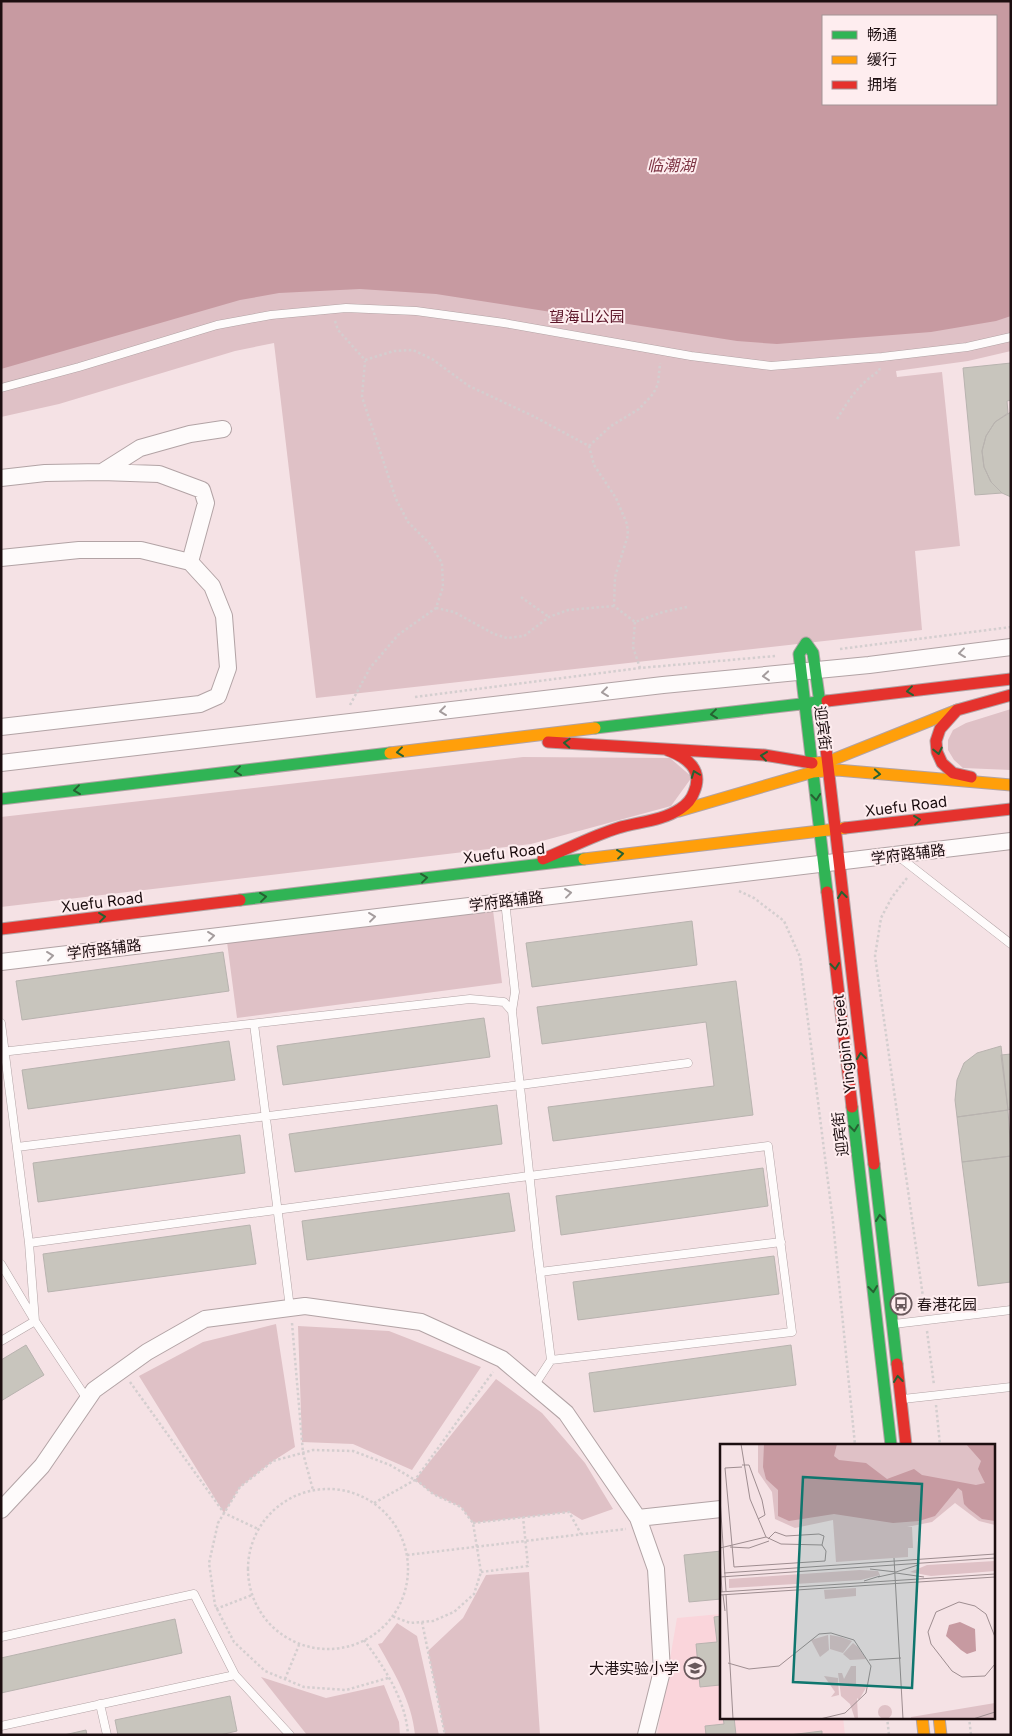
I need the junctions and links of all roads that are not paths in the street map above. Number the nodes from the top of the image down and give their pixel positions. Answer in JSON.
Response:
{"nodes":[{"id":1,"x":1011,"y":337,"type":"edge"},
{"id":2,"x":1,"y":388,"type":"edge"},
{"id":3,"x":223,"y":429,"type":"dead end"},
{"id":4,"x":102,"y":472,"type":"junction"},
{"id":5,"x":1,"y":478,"type":"edge"},
{"id":6,"x":1,"y":558,"type":"edge"},
{"id":7,"x":190,"y":562,"type":"junction"},
{"id":8,"x":1011,"y":647,"type":"edge"},
{"id":9,"x":808,"y":671,"type":"junction"},
{"id":10,"x":1011,"y":678,"type":"edge"},
{"id":11,"x":1011,"y":695,"type":"edge"},
{"id":12,"x":820,"y":702,"type":"junction"},
{"id":13,"x":804,"y":703,"type":"junction"},
{"id":14,"x":958,"y":710,"type":"junction"},
{"id":15,"x":1,"y":727,"type":"edge"},
{"id":16,"x":500,"y":740,"type":"junction"},
{"id":17,"x":662,"y":748,"type":"junction"},
{"id":18,"x":1,"y":763,"type":"edge"},
{"id":19,"x":828,"y":766,"type":"junction"},
{"id":20,"x":813,"y":767,"type":"junction"},
{"id":21,"x":998,"y":784,"type":"junction"},
{"id":22,"x":1011,"y":785,"type":"edge"},
{"id":23,"x":1,"y":799,"type":"edge"},
{"id":24,"x":1011,"y":809,"type":"edge"},
{"id":25,"x":679,"y":811,"type":"junction"},
{"id":26,"x":834,"y":829,"type":"junction"},
{"id":27,"x":820,"y":831,"type":"junction"},
{"id":28,"x":1011,"y":841,"type":"edge"},
{"id":29,"x":897,"y":855,"type":"junction"},
{"id":30,"x":830,"y":862,"type":"junction"},
{"id":31,"x":527,"y":866,"type":"junction"},
{"id":32,"x":505,"y":901,"type":"junction"},
{"id":33,"x":1,"y":929,"type":"edge"},
{"id":34,"x":1011,"y":944,"type":"edge"},
{"id":35,"x":1,"y":962,"type":"edge"},
{"id":36,"x":512,"y":1010,"type":"junction"},
{"id":37,"x":1,"y":1023,"type":"edge"},
{"id":38,"x":254,"y":1024,"type":"junction"},
{"id":39,"x":3,"y":1052,"type":"edge"},
{"id":40,"x":688,"y":1063,"type":"dead end"},
{"id":41,"x":520,"y":1085,"type":"junction"},
{"id":42,"x":265,"y":1117,"type":"junction"},
{"id":43,"x":17,"y":1148,"type":"junction"},
{"id":44,"x":529,"y":1176,"type":"junction"},
{"id":45,"x":277,"y":1210,"type":"junction"},
{"id":46,"x":781,"y":1242,"type":"junction"},
{"id":47,"x":29,"y":1243,"type":"junction"},
{"id":48,"x":1,"y":1264,"type":"edge"},
{"id":49,"x":540,"y":1272,"type":"junction"},
{"id":50,"x":290,"y":1308,"type":"junction"},
{"id":51,"x":1011,"y":1310,"type":"edge"},
{"id":52,"x":35,"y":1321,"type":"junction"},
{"id":53,"x":892,"y":1324,"type":"junction"},
{"id":54,"x":1,"y":1341,"type":"edge"},
{"id":55,"x":551,"y":1360,"type":"junction"},
{"id":56,"x":534,"y":1386,"type":"junction"},
{"id":57,"x":1011,"y":1387,"type":"edge"},
{"id":58,"x":87,"y":1400,"type":"junction"},
{"id":59,"x":901,"y":1400,"type":"junction"},
{"id":60,"x":891,"y":1444,"type":"edge"},
{"id":61,"x":906,"y":1444,"type":"edge"},
{"id":62,"x":1,"y":1510,"type":"edge"},
{"id":63,"x":720,"y":1510,"type":"edge"},
{"id":64,"x":639,"y":1523,"type":"junction"},
{"id":65,"x":1,"y":1637,"type":"edge"},
{"id":66,"x":235,"y":1675,"type":"junction"},
{"id":67,"x":100,"y":1704,"type":"junction"},
{"id":68,"x":922,"y":1718,"type":"edge"},
{"id":69,"x":939,"y":1718,"type":"edge"},
{"id":70,"x":1,"y":1726,"type":"edge"},
{"id":71,"x":107,"y":1735,"type":"edge"},
{"id":72,"x":290,"y":1735,"type":"edge"},
{"id":73,"x":646,"y":1735,"type":"edge"},
{"id":74,"x":924,"y":1735,"type":"edge"},
{"id":75,"x":941,"y":1735,"type":"edge"}],
"edges":[{"from":1,"to":2,"type":"lane"},
{"from":3,"to":4,"type":"street"},
{"from":4,"to":5,"type":"street"},
{"from":4,"to":7,"type":"street"},
{"from":6,"to":7,"type":"street"},
{"from":7,"to":15,"type":"street"},
{"from":8,"to":9,"type":"street","one_way":true},
{"from":9,"to":12,"type":"main road","name":"Yingbin Street"},
{"from":9,"to":13,"type":"main road","name":"迎宾街"},
{"from":9,"to":18,"type":"street","one_way":true},
{"from":10,"to":12,"type":"main road","one_way":true},
{"from":11,"to":14,"type":"main road"},
{"from":12,"to":13,"type":"main road"},
{"from":12,"to":19,"type":"main road","name":"Yingbin Street"},
{"from":13,"to":16,"type":"main road","one_way":true},
{"from":13,"to":20,"type":"main road","name":"迎宾街"},
{"from":14,"to":19,"type":"main road"},
{"from":14,"to":21,"type":"main road","one_way":true},
{"from":17,"to":16,"type":"main road","one_way":true},
{"from":16,"to":23,"type":"main road","one_way":true},
{"from":20,"to":17,"type":"main road","one_way":true},
{"from":25,"to":17,"type":"main road","one_way":true},
{"from":19,"to":20,"type":"main road"},
{"from":19,"to":21,"type":"main road","one_way":true},
{"from":19,"to":26,"type":"main road","name":"Yingbin Street"},
{"from":20,"to":25,"type":"main road"},
{"from":20,"to":27,"type":"main road","name":"迎宾街","one_way":true},
{"from":21,"to":22,"type":"main road"},
{"from":26,"to":24,"type":"main road","name":"Xuefu Road","one_way":true},
{"from":25,"to":31,"type":"main road"},
{"from":26,"to":27,"type":"main road","name":"Xuefu Road"},
{"from":26,"to":30,"type":"main road","name":"Yingbin Street"},
{"from":27,"to":30,"type":"main road","name":"迎宾街"},
{"from":31,"to":27,"type":"main road","name":"Xuefu Road","one_way":true},
{"from":28,"to":29,"type":"street","name":"学府路辅路"},
{"from":29,"to":30,"type":"street","name":"学府路辅路"},
{"from":29,"to":34,"type":"lane"},
{"from":32,"to":30,"type":"street","name":"学府路辅路","one_way":true},
{"from":53,"to":30,"type":"main road","name":"Yingbin Street","one_way":true},
{"from":30,"to":60,"type":"main road","name":"迎宾街","one_way":true},
{"from":33,"to":31,"type":"main road","name":"Xuefu Road","one_way":true},
{"from":35,"to":32,"type":"street","name":"学府路辅路","one_way":true},
{"from":32,"to":36,"type":"lane"},
{"from":36,"to":38,"type":"lane"},
{"from":36,"to":41,"type":"lane"},
{"from":37,"to":39,"type":"lane"},
{"from":38,"to":39,"type":"lane"},
{"from":38,"to":42,"type":"lane"},
{"from":39,"to":43,"type":"lane"},
{"from":40,"to":41,"type":"lane"},
{"from":41,"to":42,"type":"lane"},
{"from":41,"to":44,"type":"lane"},
{"from":42,"to":43,"type":"lane"},
{"from":42,"to":45,"type":"lane"},
{"from":43,"to":47,"type":"lane"},
{"from":44,"to":45,"type":"lane"},
{"from":44,"to":46,"type":"lane"},
{"from":44,"to":49,"type":"lane"},
{"from":45,"to":47,"type":"lane"},
{"from":45,"to":50,"type":"lane"},
{"from":46,"to":49,"type":"lane"},
{"from":46,"to":55,"type":"lane"},
{"from":47,"to":52,"type":"lane"},
{"from":48,"to":52,"type":"lane"},
{"from":49,"to":55,"type":"lane"},
{"from":50,"to":56,"type":"street"},
{"from":50,"to":58,"type":"street"},
{"from":51,"to":53,"type":"lane"},
{"from":52,"to":54,"type":"lane"},
{"from":52,"to":58,"type":"lane"},
{"from":59,"to":53,"type":"main road","name":"Yingbin Street","one_way":true},
{"from":55,"to":56,"type":"lane"},
{"from":56,"to":64,"type":"street"},
{"from":57,"to":59,"type":"lane"},
{"from":58,"to":62,"type":"street"},
{"from":59,"to":61,"type":"main road","name":"Yingbin Street"},
{"from":63,"to":64,"type":"street"},
{"from":64,"to":73,"type":"street"},
{"from":65,"to":66,"type":"lane"},
{"from":66,"to":67,"type":"lane"},
{"from":66,"to":72,"type":"lane"},
{"from":67,"to":70,"type":"lane"},
{"from":67,"to":71,"type":"lane"},
{"from":68,"to":74,"type":"main road"},
{"from":69,"to":75,"type":"main road"}]}
